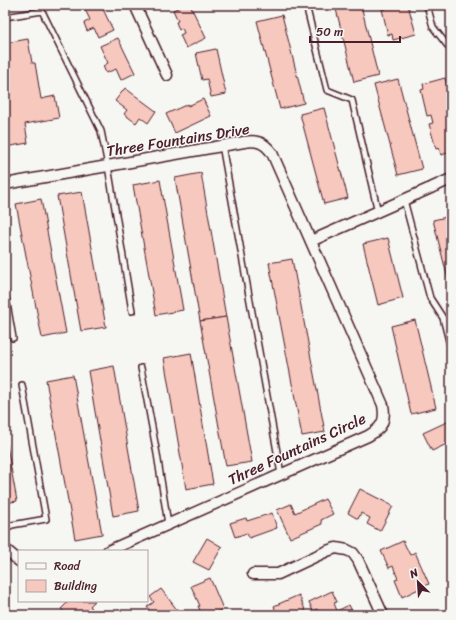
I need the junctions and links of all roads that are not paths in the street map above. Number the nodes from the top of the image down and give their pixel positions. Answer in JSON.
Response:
{"nodes":[{"id":1,"x":135,"y":5,"type":"edge"},
{"id":2,"x":306,"y":5,"type":"edge"},
{"id":3,"x":427,"y":5,"type":"edge"},
{"id":4,"x":5,"y":17,"type":"edge"},
{"id":5,"x":451,"y":50,"type":"edge"},
{"id":6,"x":167,"y":75,"type":"dead end"},
{"id":7,"x":222,"y":145,"type":"junction"},
{"id":8,"x":108,"y":166,"type":"junction"},
{"id":9,"x":451,"y":179,"type":"edge"},
{"id":10,"x":5,"y":184,"type":"edge"},
{"id":11,"x":404,"y":200,"type":"junction"},
{"id":12,"x":378,"y":212,"type":"junction"},
{"id":13,"x":311,"y":241,"type":"junction"},
{"id":14,"x":5,"y":292,"type":"edge"},
{"id":15,"x":132,"y":311,"type":"dead end"},
{"id":16,"x":13,"y":338,"type":"dead end"},
{"id":17,"x":451,"y":349,"type":"edge"},
{"id":18,"x":141,"y":368,"type":"dead end"},
{"id":19,"x":22,"y":385,"type":"dead end"},
{"id":20,"x":281,"y":474,"type":"junction"},
{"id":21,"x":168,"y":524,"type":"junction"},
{"id":22,"x":5,"y":529,"type":"edge"},
{"id":23,"x":5,"y":549,"type":"edge"},
{"id":24,"x":110,"y":550,"type":"edge"},
{"id":25,"x":18,"y":560,"type":"edge"},
{"id":26,"x":253,"y":574,"type":"dead end"},
{"id":27,"x":383,"y":615,"type":"edge"}],
"edges":[{"from":1,"to":6,"type":"street"},
{"from":2,"to":12,"type":"lane"},
{"from":3,"to":5,"type":"lane"},
{"from":4,"to":8,"type":"lane"},
{"from":7,"to":8,"type":"street","name":"Three Fountains Drive"},
{"from":7,"to":13,"type":"street","name":"Three Fountains Drive"},
{"from":7,"to":20,"type":"lane"},
{"from":8,"to":10,"type":"street","name":"Three Fountains Drive"},
{"from":8,"to":15,"type":"lane"},
{"from":9,"to":11,"type":"street"},
{"from":11,"to":12,"type":"street"},
{"from":11,"to":17,"type":"lane"},
{"from":12,"to":13,"type":"street"},
{"from":13,"to":20,"type":"street","name":"Three Fountains Circle"},
{"from":14,"to":16,"type":"lane"},
{"from":18,"to":21,"type":"lane"},
{"from":19,"to":22,"type":"lane"},
{"from":20,"to":21,"type":"street","name":"Three Fountains Circle"},
{"from":21,"to":24,"type":"street","name":"Three Fountains Circle"},
{"from":23,"to":25,"type":"street"},
{"from":26,"to":27,"type":"street"}]}
